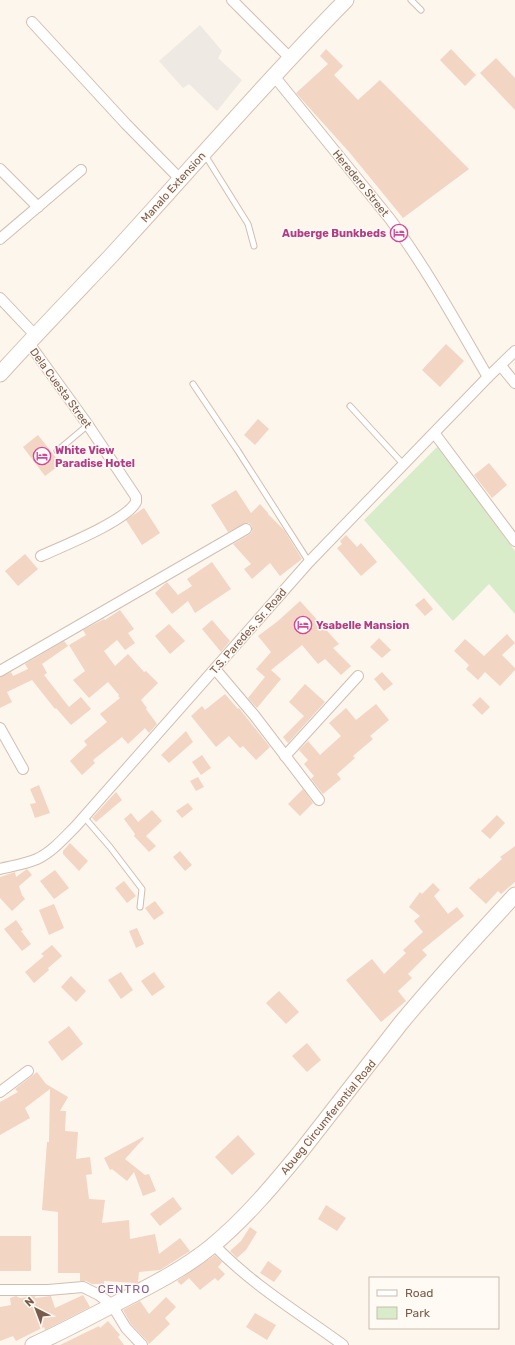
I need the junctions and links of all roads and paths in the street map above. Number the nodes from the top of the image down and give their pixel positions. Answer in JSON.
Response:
{"nodes":[{"id":1,"x":232,"y":0,"type":"edge"},
{"id":2,"x":346,"y":0,"type":"edge"},
{"id":3,"x":411,"y":0,"type":"edge"},
{"id":4,"x":422,"y":10,"type":"dead end"},
{"id":5,"x":32,"y":22,"type":"dead end"},
{"id":6,"x":290,"y":58,"type":"junction"},
{"id":7,"x":274,"y":76,"type":"junction"},
{"id":8,"x":203,"y":153,"type":"junction"},
{"id":9,"x":0,"y":169,"type":"edge"},
{"id":10,"x":81,"y":170,"type":"dead end"},
{"id":11,"x":180,"y":179,"type":"junction"},
{"id":12,"x":38,"y":207,"type":"junction"},
{"id":13,"x":0,"y":239,"type":"edge"},
{"id":14,"x":254,"y":246,"type":"dead end"},
{"id":15,"x":0,"y":298,"type":"edge"},
{"id":16,"x":31,"y":339,"type":"junction"},
{"id":17,"x":515,"y":351,"type":"edge"},
{"id":18,"x":501,"y":366,"type":"junction"},
{"id":19,"x":0,"y":374,"type":"edge"},
{"id":20,"x":488,"y":377,"type":"junction"},
{"id":21,"x":515,"y":383,"type":"edge"},
{"id":22,"x":193,"y":384,"type":"dead end"},
{"id":23,"x":350,"y":406,"type":"dead end"},
{"id":24,"x":88,"y":425,"type":"junction"},
{"id":25,"x":435,"y":434,"type":"junction"},
{"id":26,"x":57,"y":451,"type":"dead end"},
{"id":27,"x":404,"y":465,"type":"junction"},
{"id":28,"x":246,"y":529,"type":"dead end"},
{"id":29,"x":515,"y":541,"type":"edge"},
{"id":30,"x":42,"y":556,"type":"dead end"},
{"id":31,"x":309,"y":562,"type":"junction"},
{"id":32,"x":215,"y":669,"type":"junction"},
{"id":33,"x":0,"y":671,"type":"edge"},
{"id":34,"x":358,"y":676,"type":"dead end"},
{"id":35,"x":0,"y":728,"type":"edge"},
{"id":36,"x":285,"y":756,"type":"junction"},
{"id":37,"x":23,"y":769,"type":"dead end"},
{"id":38,"x":319,"y":800,"type":"dead end"},
{"id":39,"x":84,"y":817,"type":"junction"},
{"id":40,"x":0,"y":869,"type":"edge"},
{"id":41,"x":515,"y":895,"type":"edge"},
{"id":42,"x":140,"y":907,"type":"dead end"},
{"id":43,"x":28,"y":1071,"type":"dead end"},
{"id":44,"x":0,"y":1092,"type":"edge"},
{"id":45,"x":214,"y":1244,"type":"junction"},
{"id":46,"x":0,"y":1290,"type":"edge"},
{"id":47,"x":112,"y":1305,"type":"junction"},
{"id":48,"x":33,"y":1345,"type":"edge"},
{"id":49,"x":142,"y":1345,"type":"edge"},
{"id":50,"x":343,"y":1345,"type":"edge"}],
"edges":[{"from":1,"to":6,"type":"street"},
{"from":2,"to":6,"type":"street","name":"Manalo Extension"},
{"from":3,"to":4,"type":"lane"},
{"from":5,"to":11,"type":"street"},
{"from":6,"to":7,"type":"street","name":"Manalo Extension"},
{"from":7,"to":8,"type":"street","name":"Manalo Extension"},
{"from":7,"to":20,"type":"street","name":"Heredero Street"},
{"from":8,"to":11,"type":"street","name":"Manalo Extension"},
{"from":8,"to":14,"type":"lane"},
{"from":9,"to":12,"type":"street"},
{"from":10,"to":12,"type":"street"},
{"from":11,"to":16,"type":"street","name":"Manalo Extension"},
{"from":12,"to":13,"type":"street"},
{"from":15,"to":16,"type":"street","name":"Dela Cuesta Street"},
{"from":16,"to":19,"type":"street","name":"Manalo Extension"},
{"from":16,"to":24,"type":"street","name":"Dela Cuesta Street"},
{"from":17,"to":18,"type":"street","name":"T.S. Paredes, Sr. Road"},
{"from":18,"to":20,"type":"street","name":"T.S. Paredes, Sr. Road"},
{"from":18,"to":21,"type":"street"},
{"from":20,"to":25,"type":"street","name":"T.S. Paredes, Sr. Road"},
{"from":22,"to":31,"type":"lane"},
{"from":23,"to":27,"type":"lane"},
{"from":24,"to":26,"type":"lane"},
{"from":24,"to":30,"type":"street","name":"Dela Cuesta Street"},
{"from":25,"to":27,"type":"street","name":"T.S. Paredes, Sr. Road"},
{"from":25,"to":29,"type":"street"},
{"from":27,"to":31,"type":"street","name":"T.S. Paredes, Sr. Road"},
{"from":28,"to":33,"type":"street"},
{"from":31,"to":32,"type":"street","name":"T.S. Paredes, Sr. Road"},
{"from":32,"to":36,"type":"street"},
{"from":32,"to":39,"type":"street","name":"T.S. Paredes, Sr. Road"},
{"from":34,"to":36,"type":"street"},
{"from":35,"to":37,"type":"street"},
{"from":36,"to":38,"type":"street"},
{"from":39,"to":40,"type":"street","name":"T.S. Paredes, Sr. Road"},
{"from":39,"to":42,"type":"lane"},
{"from":41,"to":45,"type":"street","name":"Abueg Circumferential Road"},
{"from":43,"to":44,"type":"street"},
{"from":45,"to":47,"type":"street","name":"Abueg Circumferential Road"},
{"from":45,"to":50,"type":"street"},
{"from":46,"to":47,"type":"street"},
{"from":47,"to":48,"type":"street","name":"Abueg Circumferential Road"},
{"from":47,"to":49,"type":"street"}]}
